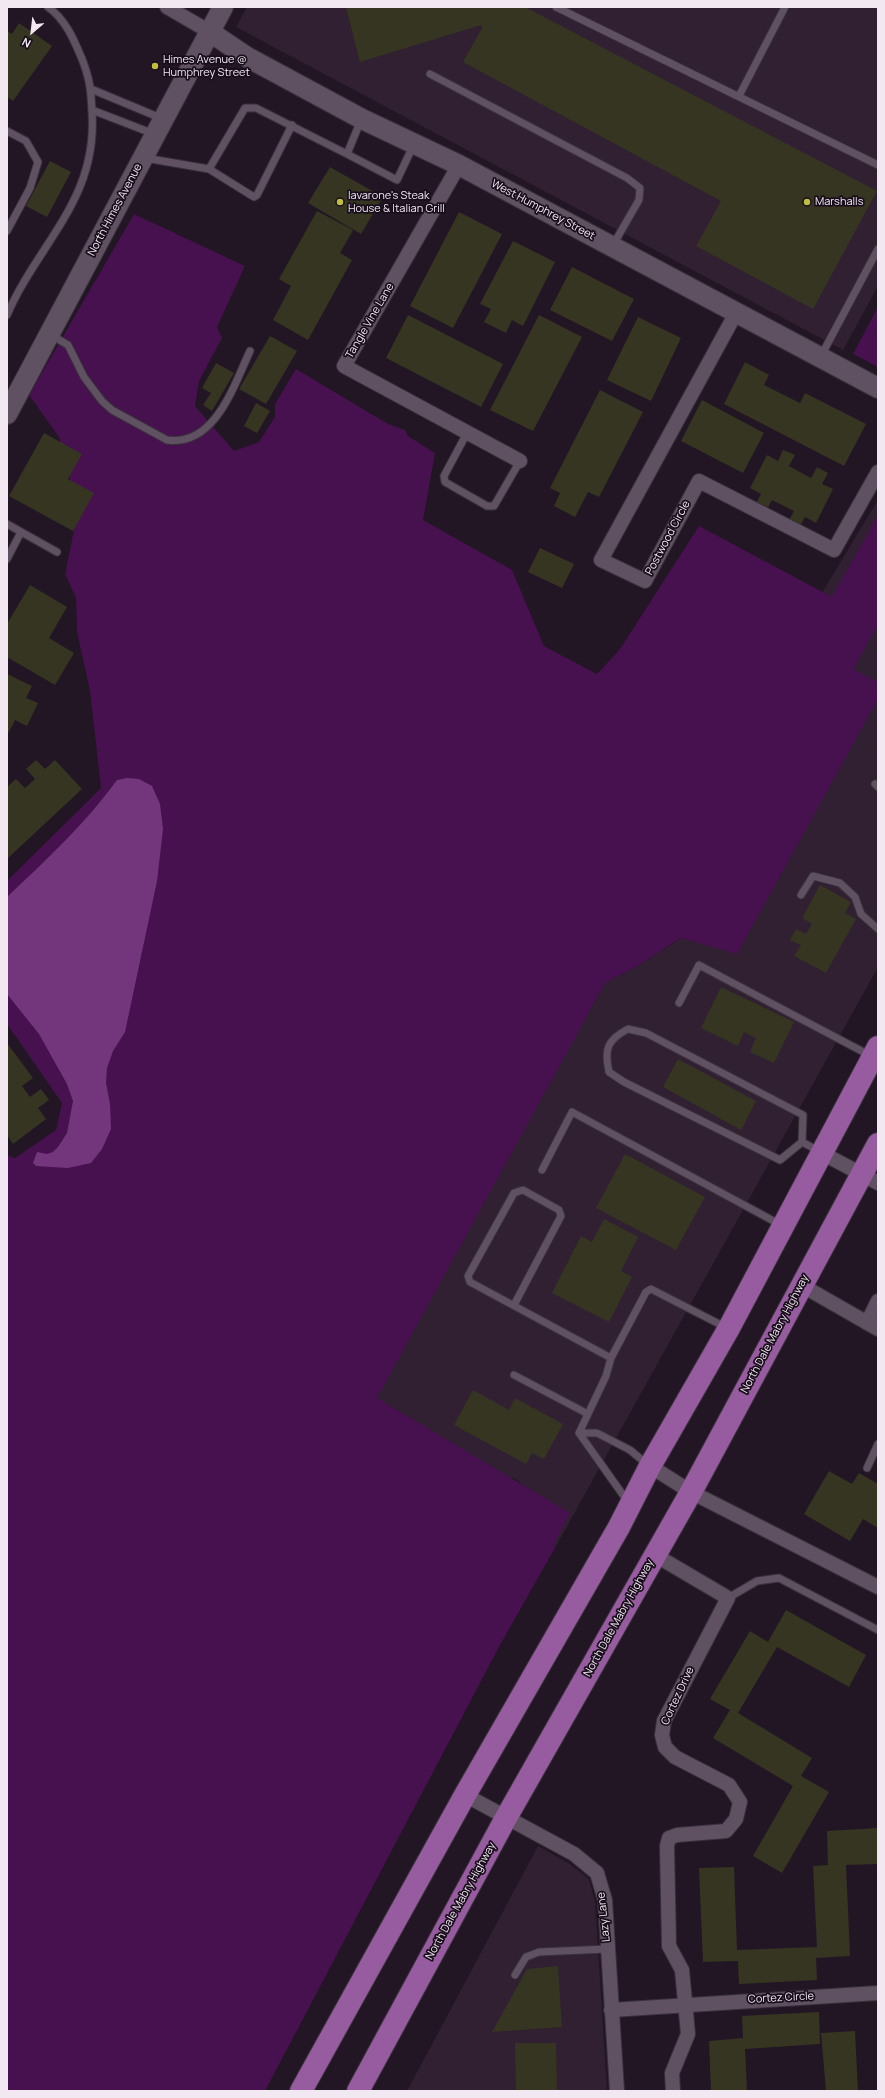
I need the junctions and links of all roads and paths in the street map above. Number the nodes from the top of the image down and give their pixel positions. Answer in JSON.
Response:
{"nodes":[{"id":1,"x":48,"y":7,"type":"edge"},
{"id":2,"x":167,"y":7,"type":"edge"},
{"id":3,"x":223,"y":7,"type":"edge"},
{"id":4,"x":556,"y":7,"type":"edge"},
{"id":5,"x":785,"y":7,"type":"edge"},
{"id":6,"x":210,"y":32,"type":"junction"},
{"id":7,"x":430,"y":74,"type":"dead end"},
{"id":8,"x":91,"y":89,"type":"junction"},
{"id":9,"x":739,"y":96,"type":"junction"},
{"id":10,"x":92,"y":110,"type":"junction"},
{"id":11,"x":362,"y":119,"type":"junction"},
{"id":12,"x":292,"y":125,"type":"junction"},
{"id":13,"x":159,"y":127,"type":"junction"},
{"id":14,"x":7,"y":131,"type":"edge"},
{"id":15,"x":414,"y":144,"type":"junction"},
{"id":16,"x":347,"y":154,"type":"junction"},
{"id":17,"x":143,"y":158,"type":"junction"},
{"id":18,"x":878,"y":164,"type":"edge"},
{"id":19,"x":459,"y":165,"type":"junction"},
{"id":20,"x":209,"y":169,"type":"junction"},
{"id":21,"x":7,"y":231,"type":"edge"},
{"id":22,"x":612,"y":247,"type":"junction"},
{"id":23,"x":878,"y":249,"type":"edge"},
{"id":24,"x":736,"y":313,"type":"junction"},
{"id":25,"x":7,"y":315,"type":"edge"},
{"id":26,"x":49,"y":334,"type":"junction"},
{"id":27,"x":250,"y":351,"type":"dead end"},
{"id":28,"x":820,"y":358,"type":"junction"},
{"id":29,"x":878,"y":388,"type":"edge"},
{"id":30,"x":7,"y":414,"type":"edge"},
{"id":31,"x":467,"y":433,"type":"junction"},
{"id":32,"x":520,"y":462,"type":"joint"},
{"id":33,"x":878,"y":472,"type":"edge"},
{"id":34,"x":7,"y":524,"type":"edge"},
{"id":35,"x":21,"y":532,"type":"junction"},
{"id":36,"x":57,"y":552,"type":"dead end"},
{"id":37,"x":7,"y":559,"type":"edge"},
{"id":38,"x":801,"y":895,"type":"dead end"},
{"id":39,"x":878,"y":929,"type":"edge"},
{"id":40,"x":679,"y":1003,"type":"dead end"},
{"id":41,"x":875,"y":1052,"type":"edge"},
{"id":42,"x":802,"y":1142,"type":"junction"},
{"id":43,"x":878,"y":1144,"type":"edge"},
{"id":44,"x":822,"y":1153,"type":"junction"},
{"id":45,"x":542,"y":1170,"type":"dead end"},
{"id":46,"x":870,"y":1179,"type":"edge"},
{"id":47,"x":783,"y":1226,"type":"junction"},
{"id":48,"x":801,"y":1284,"type":"junction"},
{"id":49,"x":878,"y":1301,"type":"edge"},
{"id":50,"x":514,"y":1305,"type":"junction"},
{"id":51,"x":872,"y":1326,"type":"edge"},
{"id":52,"x":729,"y":1328,"type":"junction"},
{"id":53,"x":611,"y":1358,"type":"junction"},
{"id":54,"x":514,"y":1375,"type":"dead end"},
{"id":55,"x":588,"y":1414,"type":"junction"},
{"id":56,"x":579,"y":1433,"type":"junction"},
{"id":57,"x":878,"y":1444,"type":"edge"},
{"id":58,"x":650,"y":1466,"type":"junction"},
{"id":59,"x":866,"y":1468,"type":"dead end"},
{"id":60,"x":691,"y":1492,"type":"junction"},
{"id":61,"x":630,"y":1504,"type":"junction"},
{"id":62,"x":655,"y":1555,"type":"junction"},
{"id":63,"x":878,"y":1587,"type":"edge"},
{"id":64,"x":728,"y":1598,"type":"junction"},
{"id":65,"x":878,"y":1630,"type":"edge"},
{"id":66,"x":465,"y":1795,"type":"junction"},
{"id":67,"x":507,"y":1816,"type":"junction"},
{"id":68,"x":607,"y":1950,"type":"junction"},
{"id":69,"x":515,"y":1975,"type":"dead end"},
{"id":70,"x":878,"y":1992,"type":"edge"},
{"id":71,"x":684,"y":2004,"type":"junction"},
{"id":72,"x":611,"y":2010,"type":"junction"},
{"id":73,"x":301,"y":2091,"type":"edge"},
{"id":74,"x":358,"y":2091,"type":"edge"},
{"id":75,"x":617,"y":2091,"type":"edge"},
{"id":76,"x":673,"y":2091,"type":"edge"}],
"edges":[{"from":1,"to":8,"type":"lane"},
{"from":2,"to":6,"type":"street"},
{"from":3,"to":6,"type":"street","name":"North Himes Avenue"},
{"from":4,"to":9,"type":"lane"},
{"from":5,"to":9,"type":"lane"},
{"from":6,"to":11,"type":"street","name":"West Humphrey Street"},
{"from":6,"to":13,"type":"street","name":"North Himes Avenue"},
{"from":7,"to":22,"type":"lane"},
{"from":8,"to":10,"type":"lane"},
{"from":8,"to":13,"type":"lane"},
{"from":9,"to":18,"type":"lane"},
{"from":10,"to":13,"type":"lane"},
{"from":10,"to":25,"type":"lane"},
{"from":11,"to":15,"type":"street","name":"West Humphrey Street"},
{"from":11,"to":16,"type":"lane"},
{"from":12,"to":16,"type":"lane"},
{"from":12,"to":20,"type":"lane"},
{"from":12,"to":20,"type":"lane"},
{"from":13,"to":17,"type":"street","name":"North Himes Avenue"},
{"from":14,"to":21,"type":"lane"},
{"from":15,"to":16,"type":"lane"},
{"from":15,"to":19,"type":"street","name":"West Humphrey Street"},
{"from":17,"to":20,"type":"lane"},
{"from":17,"to":26,"type":"street","name":"North Himes Avenue"},
{"from":19,"to":22,"type":"street","name":"West Humphrey Street"},
{"from":19,"to":31,"type":"street","name":"Tangle Vine Lane"},
{"from":22,"to":24,"type":"street","name":"West Humphrey Street"},
{"from":23,"to":28,"type":"lane"},
{"from":24,"to":28,"type":"street","name":"West Humphrey Street"},
{"from":24,"to":33,"type":"street","name":"Postwood Circle"},
{"from":26,"to":27,"type":"lane"},
{"from":26,"to":30,"type":"street","name":"North Himes Avenue"},
{"from":28,"to":29,"type":"street","name":"West Humphrey Street"},
{"from":31,"to":32,"type":"street","name":"Tangle Vine Lane"},
{"from":31,"to":32,"type":"lane"},
{"from":34,"to":35,"type":"lane"},
{"from":35,"to":36,"type":"lane"},
{"from":35,"to":37,"type":"lane"},
{"from":38,"to":39,"type":"lane"},
{"from":40,"to":41,"type":"lane"},
{"from":41,"to":44,"type":"main road"},
{"from":42,"to":42,"type":"lane"},
{"from":42,"to":44,"type":"lane"},
{"from":43,"to":46,"type":"main road","name":"North Dale Mabry Highway"},
{"from":44,"to":46,"type":"street"},
{"from":44,"to":47,"type":"main road"},
{"from":45,"to":47,"type":"lane"},
{"from":46,"to":48,"type":"main road","name":"North Dale Mabry Highway"},
{"from":47,"to":52,"type":"main road"},
{"from":48,"to":51,"type":"street"},
{"from":48,"to":60,"type":"main road","name":"North Dale Mabry Highway"},
{"from":49,"to":51,"type":"street"},
{"from":50,"to":50,"type":"lane"},
{"from":50,"to":53,"type":"lane"},
{"from":52,"to":53,"type":"lane"},
{"from":52,"to":58,"type":"main road"},
{"from":53,"to":55,"type":"lane"},
{"from":54,"to":55,"type":"lane"},
{"from":55,"to":56,"type":"lane"},
{"from":56,"to":58,"type":"lane"},
{"from":56,"to":61,"type":"lane"},
{"from":57,"to":59,"type":"lane"},
{"from":58,"to":60,"type":"street"},
{"from":58,"to":61,"type":"main road"},
{"from":60,"to":62,"type":"main road","name":"North Dale Mabry Highway"},
{"from":60,"to":63,"type":"street"},
{"from":61,"to":66,"type":"main road"},
{"from":62,"to":64,"type":"street"},
{"from":62,"to":67,"type":"main road","name":"North Dale Mabry Highway"},
{"from":64,"to":65,"type":"lane"},
{"from":64,"to":71,"type":"street","name":"Cortez Drive"},
{"from":66,"to":67,"type":"street","name":"Lazy Lane"},
{"from":66,"to":73,"type":"main road"},
{"from":67,"to":68,"type":"street","name":"Lazy Lane"},
{"from":67,"to":74,"type":"main road","name":"North Dale Mabry Highway"},
{"from":68,"to":69,"type":"lane"},
{"from":68,"to":72,"type":"street","name":"Lazy Lane"},
{"from":70,"to":71,"type":"street","name":"Cortez Circle"},
{"from":71,"to":72,"type":"street","name":"Cortez Circle"},
{"from":71,"to":76,"type":"street"},
{"from":72,"to":75,"type":"street","name":"Lazy Lane"}]}
